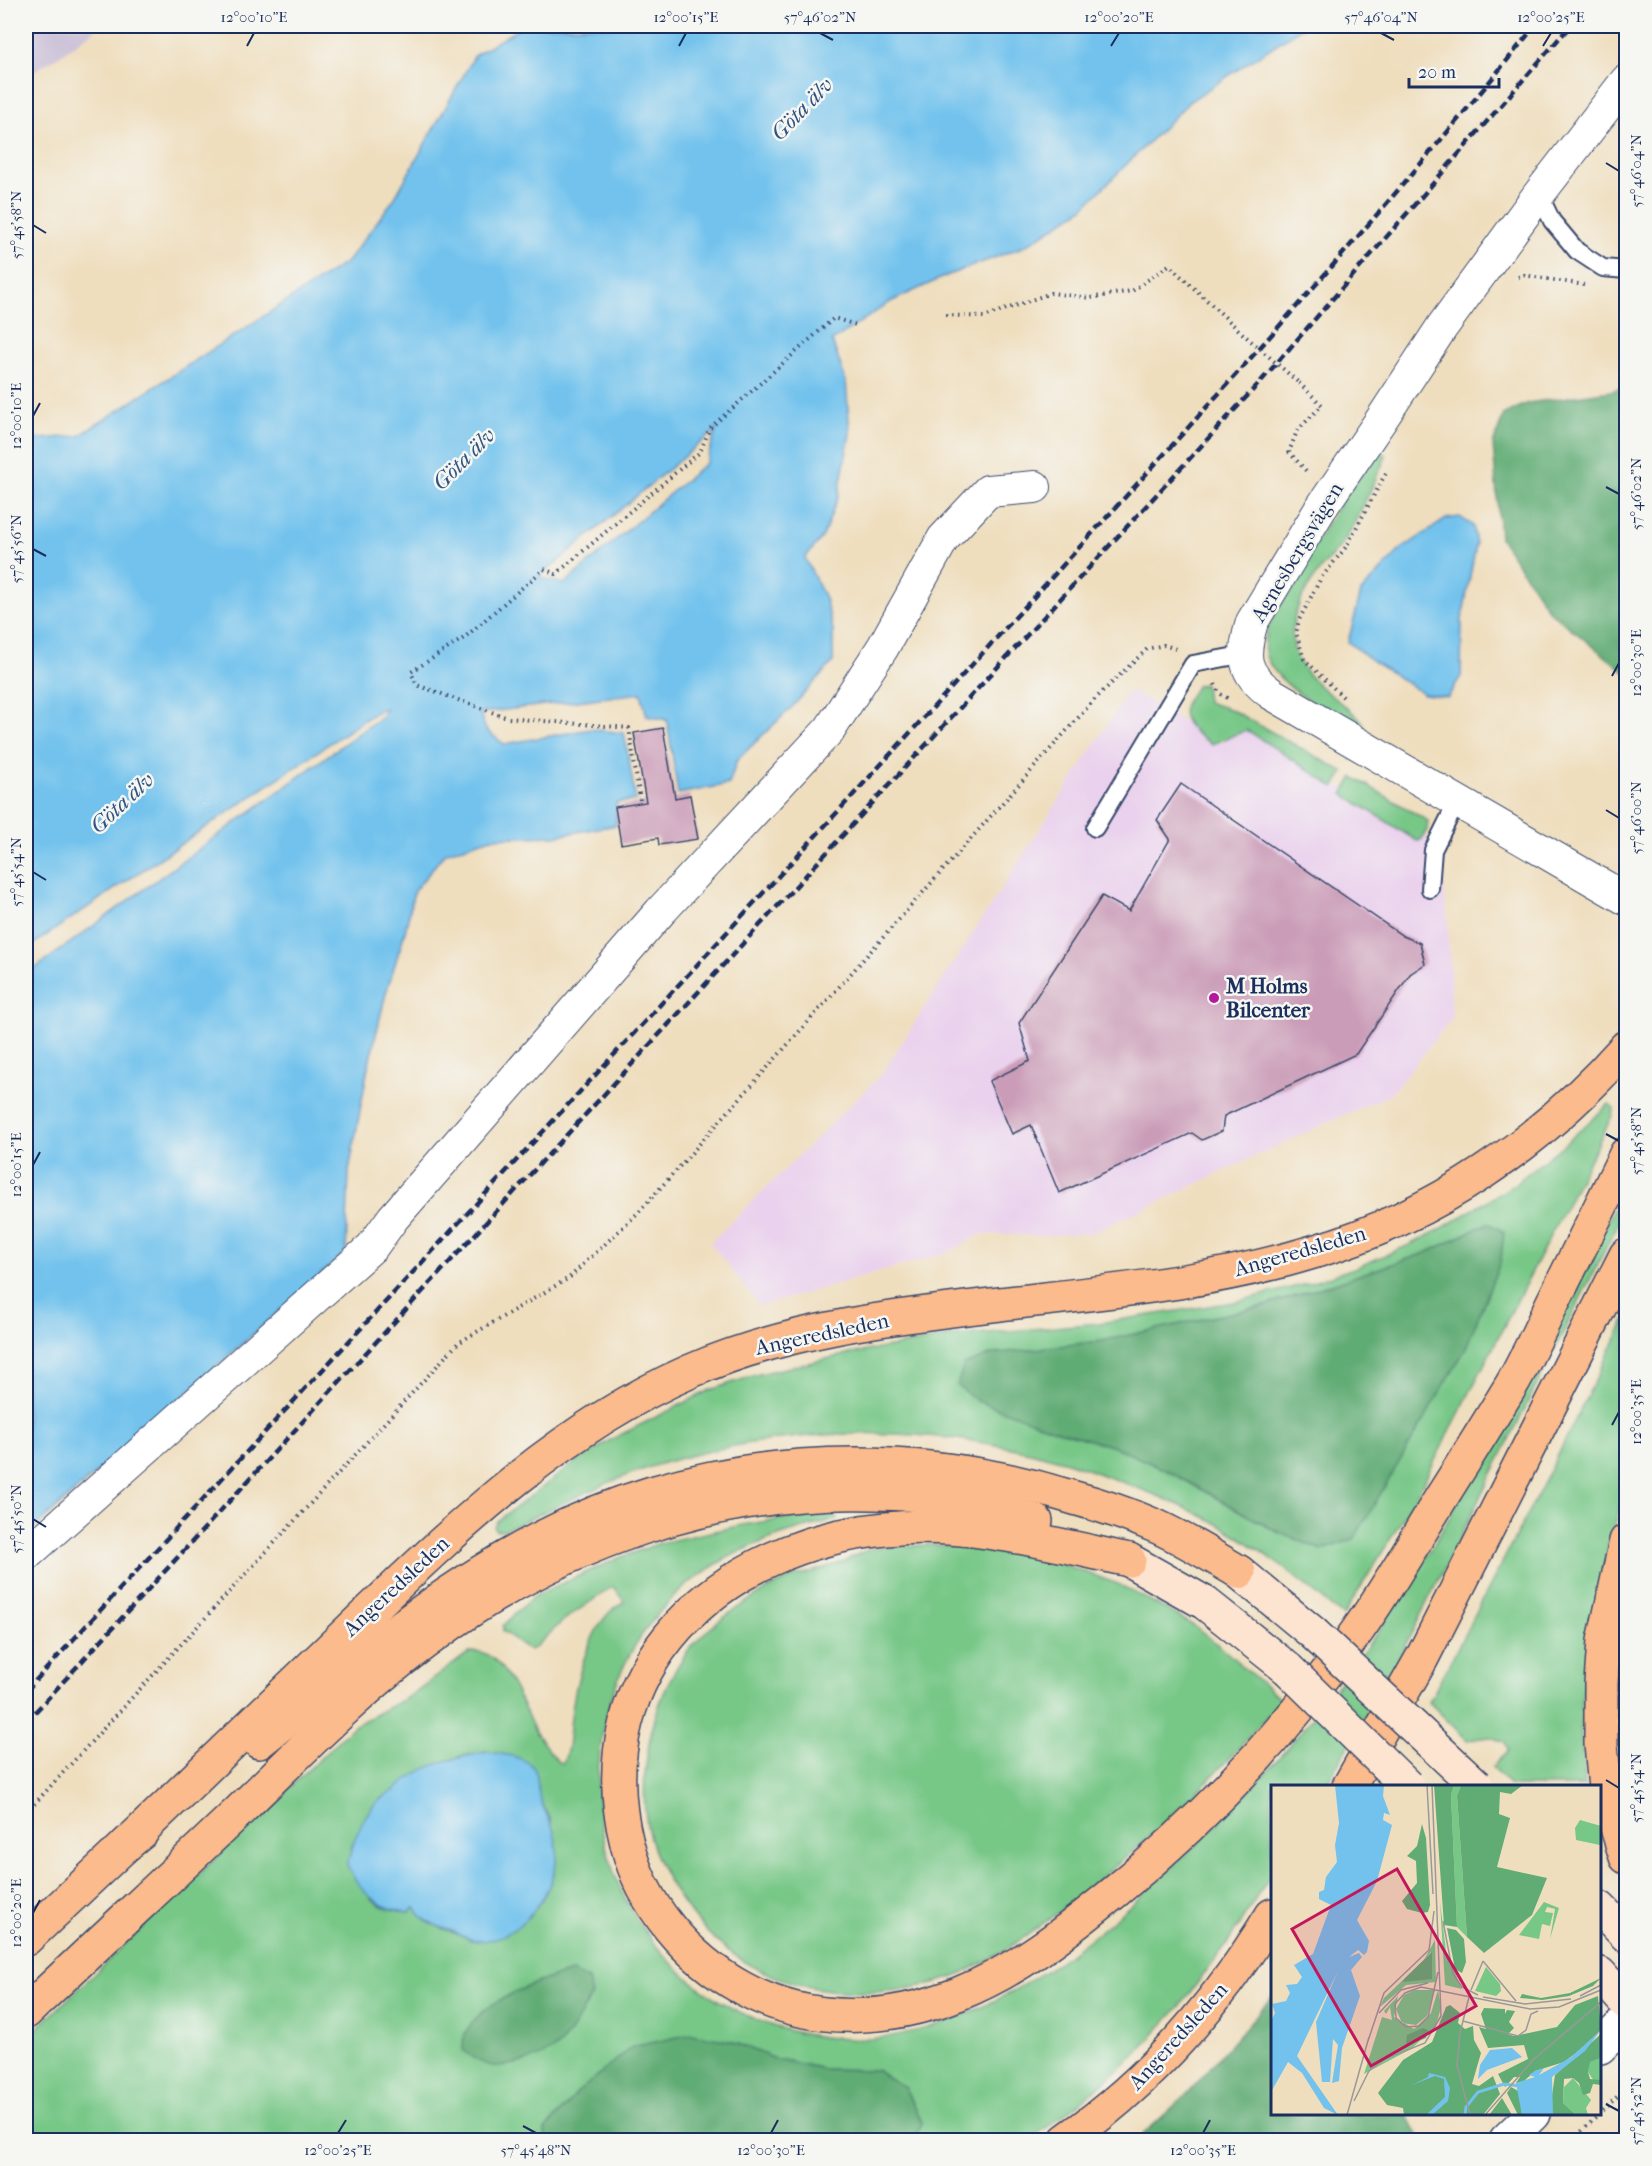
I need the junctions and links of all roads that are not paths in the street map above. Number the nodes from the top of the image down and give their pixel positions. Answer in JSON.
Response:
{"nodes":[{"id":1,"x":1626,"y":81,"type":"edge"},
{"id":2,"x":1539,"y":194,"type":"junction"},
{"id":3,"x":1626,"y":270,"type":"edge"},
{"id":4,"x":1035,"y":487,"type":"dead end"},
{"id":5,"x":1246,"y":654,"type":"junction"},
{"id":6,"x":1457,"y":802,"type":"junction"},
{"id":7,"x":1095,"y":828,"type":"dead end"},
{"id":8,"x":1430,"y":889,"type":"dead end"},
{"id":9,"x":1626,"y":899,"type":"edge"},
{"id":10,"x":1626,"y":1047,"type":"edge"},
{"id":11,"x":1626,"y":1154,"type":"edge"},
{"id":12,"x":1626,"y":1255,"type":"edge"},
{"id":13,"x":1626,"y":1540,"type":"edge"},
{"id":14,"x":26,"y":1555,"type":"edge"},
{"id":15,"x":1129,"y":1560,"type":"junction"},
{"id":16,"x":1239,"y":1572,"type":"joint"},
{"id":17,"x":1349,"y":1785,"type":"edge"},
{"id":18,"x":1406,"y":1785,"type":"edge"},
{"id":19,"x":1476,"y":1785,"type":"edge"},
{"id":20,"x":126,"y":1845,"type":"junction"},
{"id":21,"x":1626,"y":1857,"type":"edge"},
{"id":22,"x":1601,"y":1910,"type":"edge"},
{"id":23,"x":1271,"y":1918,"type":"edge"},
{"id":24,"x":1626,"y":1935,"type":"edge"},
{"id":25,"x":26,"y":1940,"type":"edge"},
{"id":26,"x":1601,"y":1976,"type":"edge"},
{"id":27,"x":1626,"y":2003,"type":"edge"},
{"id":28,"x":26,"y":2012,"type":"edge"},
{"id":29,"x":1626,"y":2021,"type":"edge"},
{"id":30,"x":1601,"y":2045,"type":"edge"},
{"id":31,"x":1532,"y":2115,"type":"edge"},
{"id":32,"x":1066,"y":2140,"type":"edge"},
{"id":33,"x":1506,"y":2140,"type":"edge"}],
"edges":[{"from":1,"to":2,"type":"street","name":"Agnesbergsvägen"},
{"from":2,"to":3,"type":"lane"},
{"from":2,"to":5,"type":"street","name":"Agnesbergsvägen"},
{"from":4,"to":14,"type":"street"},
{"from":5,"to":6,"type":"street"},
{"from":5,"to":7,"type":"lane"},
{"from":6,"to":8,"type":"lane"},
{"from":6,"to":9,"type":"street"},
{"from":10,"to":20,"type":"highway","name":"Angeredsleden"},
{"from":11,"to":15,"type":"highway"},
{"from":12,"to":17,"type":"highway"},
{"from":13,"to":21,"type":"highway"},
{"from":15,"to":18,"type":"main road","bridge":true},
{"from":15,"to":28,"type":"highway"},
{"from":16,"to":19,"type":"main road","bridge":true},
{"from":16,"to":20,"type":"highway"},
{"from":20,"to":25,"type":"highway"},
{"from":22,"to":24,"type":"main road"},
{"from":23,"to":32,"type":"highway","name":"Angeredsleden"},
{"from":26,"to":27,"type":"main road"},
{"from":29,"to":30,"type":"street"},
{"from":31,"to":33,"type":"street"}]}
